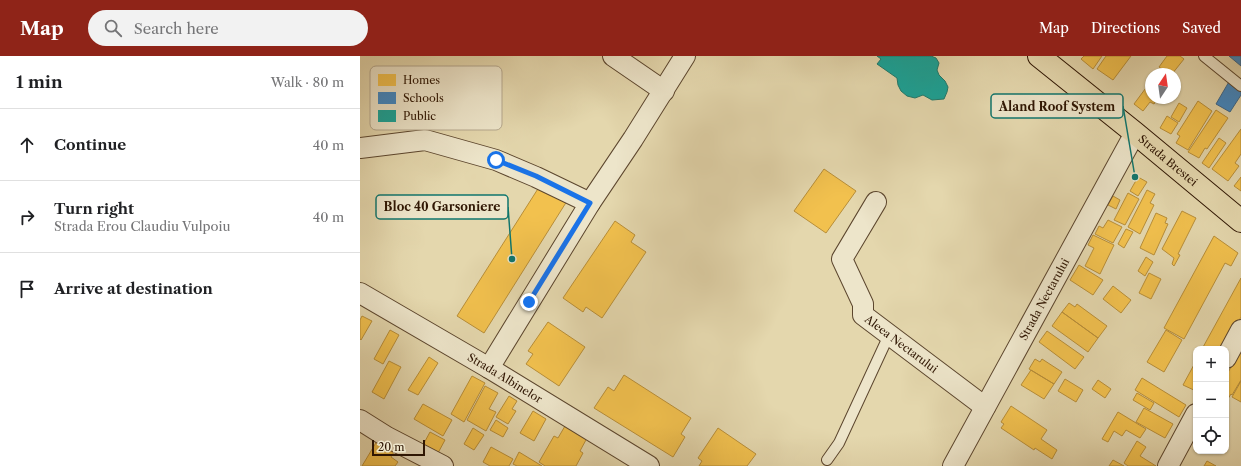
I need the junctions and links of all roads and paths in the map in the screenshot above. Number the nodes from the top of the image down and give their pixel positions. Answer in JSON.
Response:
{"nodes":[{"id":1,"x":613,"y":56,"type":"edge"},
{"id":2,"x":685,"y":56,"type":"edge"},
{"id":3,"x":1039,"y":56,"type":"edge"},
{"id":4,"x":1204,"y":56,"type":"edge"},
{"id":5,"x":1241,"y":86,"type":"edge"},
{"id":6,"x":664,"y":91,"type":"junction"},
{"id":7,"x":1135,"y":133,"type":"junction"},
{"id":8,"x":363,"y":145,"type":"edge"},
{"id":9,"x":876,"y":202,"type":"dead end"},
{"id":10,"x":590,"y":203,"type":"junction"},
{"id":11,"x":1239,"y":214,"type":"edge"},
{"id":12,"x":360,"y":293,"type":"edge"},
{"id":13,"x":1241,"y":330,"type":"edge"},
{"id":14,"x":888,"y":335,"type":"junction"},
{"id":15,"x":1229,"y":352,"type":"edge"},
{"id":16,"x":488,"y":368,"type":"junction"},
{"id":17,"x":985,"y":407,"type":"junction"},
{"id":18,"x":1194,"y":418,"type":"edge"},
{"id":19,"x":360,"y":420,"type":"edge"},
{"id":20,"x":827,"y":460,"type":"dead end"},
{"id":21,"x":443,"y":466,"type":"edge"},
{"id":22,"x":649,"y":466,"type":"edge"},
{"id":23,"x":953,"y":466,"type":"edge"},
{"id":24,"x":1168,"y":466,"type":"edge"}],
"edges":[{"from":1,"to":6,"type":"street"},
{"from":2,"to":6,"type":"street"},
{"from":3,"to":7,"type":"main road","name":"Strada Brestei"},
{"from":4,"to":5,"type":"lane"},
{"from":6,"to":10,"type":"street"},
{"from":7,"to":11,"type":"main road","name":"Strada Brestei"},
{"from":7,"to":17,"type":"street","name":"Strada Nectarului"},
{"from":8,"to":10,"type":"street"},
{"from":9,"to":14,"type":"street","name":"Aleea Nectarului"},
{"from":10,"to":16,"type":"street"},
{"from":12,"to":16,"type":"street","name":"Strada Albinelor"},
{"from":13,"to":15,"type":"street"},
{"from":14,"to":17,"type":"street","name":"Aleea Nectarului"},
{"from":14,"to":20,"type":"lane"},
{"from":16,"to":22,"type":"street","name":"Strada Albinelor"},
{"from":17,"to":23,"type":"street","name":"Strada Nectarului"},
{"from":18,"to":24,"type":"street"},
{"from":19,"to":21,"type":"street"}]}
